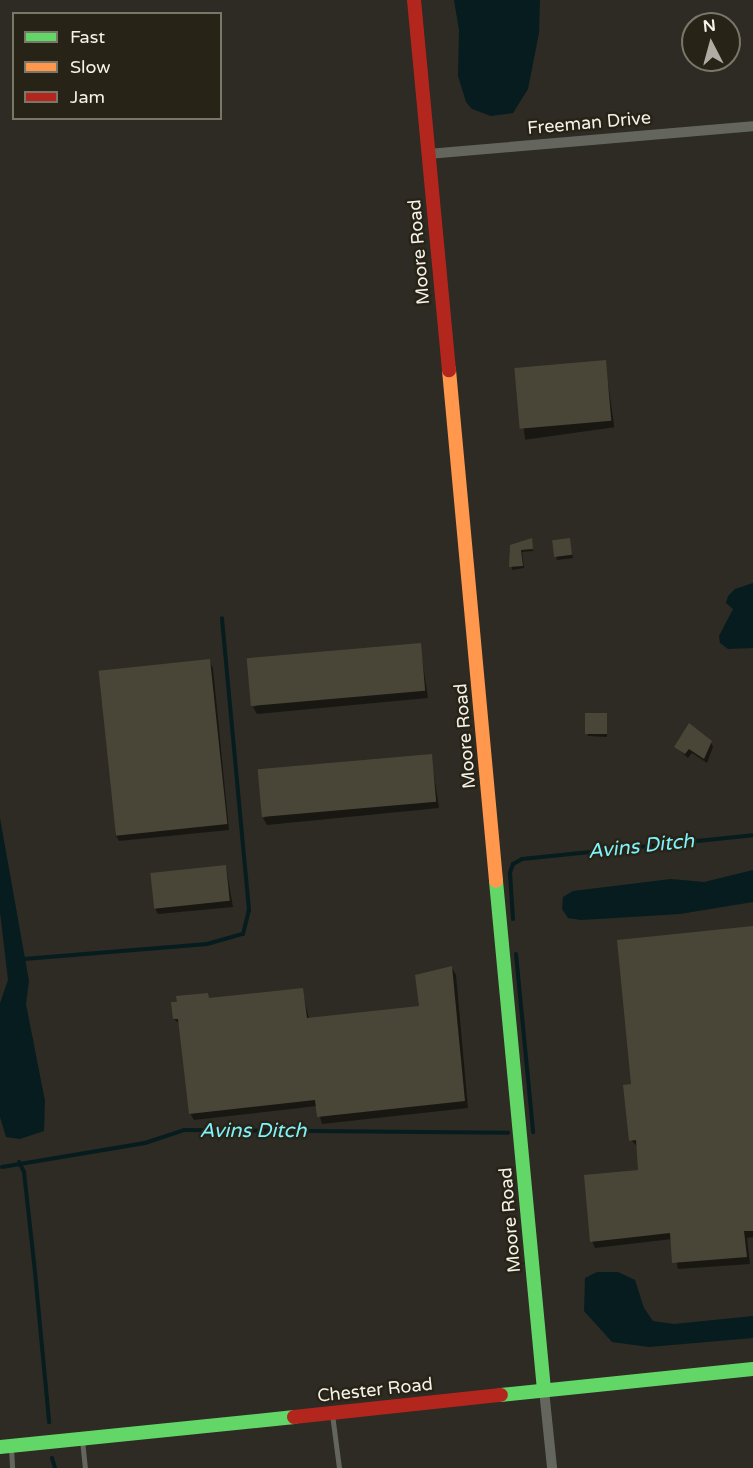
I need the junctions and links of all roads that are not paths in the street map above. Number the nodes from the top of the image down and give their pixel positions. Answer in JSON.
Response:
{"nodes":[{"id":1,"x":414,"y":0,"type":"edge"},
{"id":2,"x":753,"y":126,"type":"edge"},
{"id":3,"x":428,"y":154,"type":"junction"},
{"id":4,"x":753,"y":1369,"type":"edge"},
{"id":5,"x":544,"y":1390,"type":"junction"},
{"id":6,"x":332,"y":1412,"type":"junction"},
{"id":7,"x":81,"y":1438,"type":"junction"},
{"id":8,"x":5,"y":1446,"type":"edge"},
{"id":9,"x":12,"y":1468,"type":"edge"},
{"id":10,"x":85,"y":1468,"type":"edge"},
{"id":11,"x":339,"y":1468,"type":"edge"},
{"id":12,"x":552,"y":1468,"type":"edge"}],
"edges":[{"from":1,"to":3,"type":"street","name":"Moore Road"},
{"from":2,"to":3,"type":"street","name":"Freeman Drive"},
{"from":3,"to":5,"type":"street","name":"Moore Road"},
{"from":4,"to":5,"type":"street","name":"Chester Road"},
{"from":5,"to":6,"type":"street","name":"Chester Road"},
{"from":5,"to":12,"type":"street","name":"Moore Road"},
{"from":6,"to":7,"type":"street","name":"Chester Road"},
{"from":6,"to":11,"type":"lane"},
{"from":7,"to":8,"type":"street","name":"Chester Road"},
{"from":7,"to":10,"type":"lane"},
{"from":8,"to":9,"type":"lane"}]}
